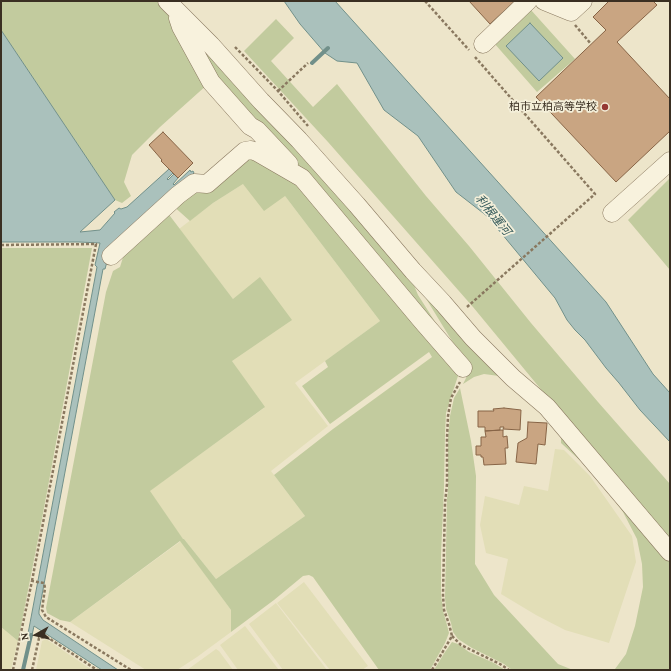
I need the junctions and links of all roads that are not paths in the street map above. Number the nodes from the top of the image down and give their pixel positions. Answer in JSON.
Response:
{"nodes":[{"id":1,"x":528,"y":1,"type":"edge"},
{"id":2,"x":544,"y":1,"type":"edge"},
{"id":3,"x":172,"y":6,"type":"edge"},
{"id":4,"x":577,"y":6,"type":"edge"},
{"id":5,"x":483,"y":44,"type":"dead end"},
{"id":6,"x":670,"y":161,"type":"edge"},
{"id":7,"x":302,"y":178,"type":"junction"},
{"id":8,"x":612,"y":213,"type":"dead end"},
{"id":9,"x":111,"y":256,"type":"dead end"},
{"id":10,"x":463,"y":368,"type":"road end"},
{"id":11,"x":670,"y":552,"type":"edge"}],
"edges":[{"from":1,"to":5,"type":"street"},
{"from":2,"to":4,"type":"street"},
{"from":3,"to":7,"type":"street"},
{"from":3,"to":11,"type":"street"},
{"from":6,"to":8,"type":"street"},
{"from":7,"to":9,"type":"street"},
{"from":7,"to":10,"type":"street"}]}
